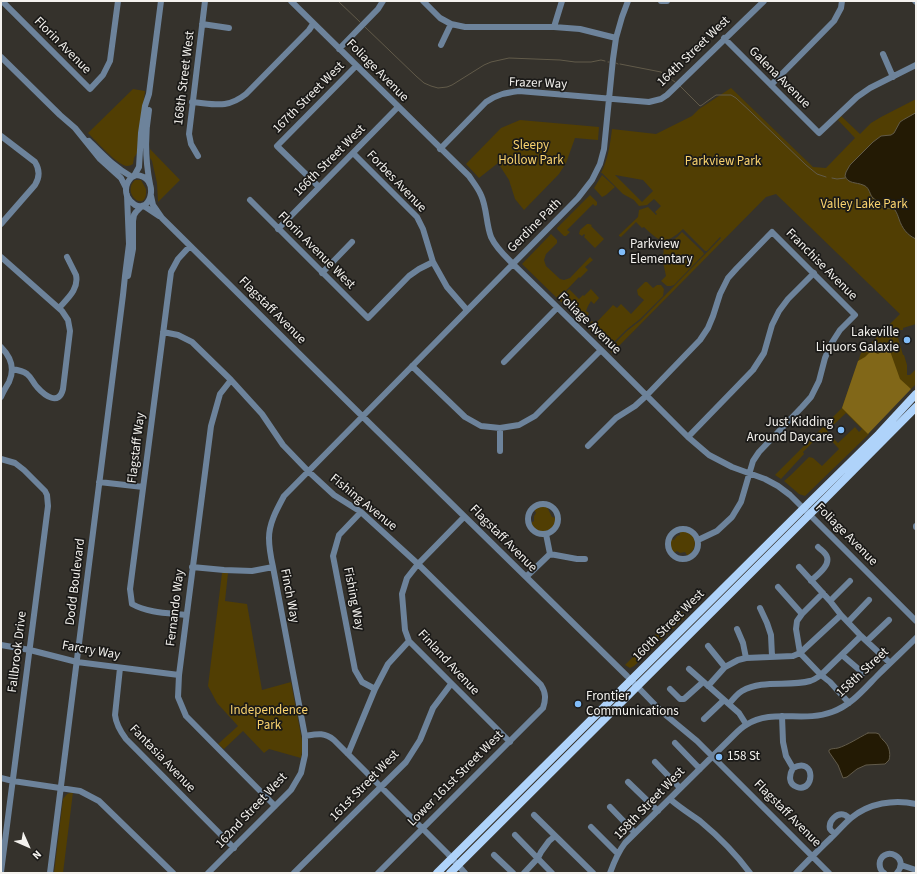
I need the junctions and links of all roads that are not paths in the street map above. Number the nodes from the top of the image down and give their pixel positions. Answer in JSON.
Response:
{"nodes":[{"id":1,"x":2,"y":1,"type":"edge"},
{"id":2,"x":118,"y":1,"type":"edge"},
{"id":3,"x":160,"y":1,"type":"edge"},
{"id":4,"x":205,"y":1,"type":"edge"},
{"id":5,"x":291,"y":1,"type":"edge"},
{"id":6,"x":383,"y":1,"type":"edge"},
{"id":7,"x":423,"y":1,"type":"edge"},
{"id":8,"x":562,"y":1,"type":"edge"},
{"id":9,"x":628,"y":1,"type":"edge"},
{"id":10,"x":661,"y":1,"type":"edge"},
{"id":11,"x":667,"y":1,"type":"edge"},
{"id":12,"x":764,"y":1,"type":"edge"},
{"id":13,"x":842,"y":1,"type":"edge"},
{"id":14,"x":202,"y":24,"type":"junction"},
{"id":15,"x":313,"y":24,"type":"junction"},
{"id":16,"x":450,"y":24,"type":"junction"},
{"id":17,"x":554,"y":27,"type":"junction"},
{"id":18,"x":229,"y":28,"type":"dead end"},
{"id":19,"x":616,"y":38,"type":"junction"},
{"id":20,"x":724,"y":38,"type":"junction"},
{"id":21,"x":441,"y":45,"type":"dead end"},
{"id":22,"x":339,"y":49,"type":"junction"},
{"id":23,"x":883,"y":54,"type":"dead end"},
{"id":24,"x":1,"y":57,"type":"edge"},
{"id":25,"x":916,"y":65,"type":"edge"},
{"id":26,"x":356,"y":66,"type":"junction"},
{"id":27,"x":893,"y":77,"type":"junction"},
{"id":28,"x":771,"y":85,"type":"junction"},
{"id":29,"x":149,"y":94,"type":"junction"},
{"id":30,"x":609,"y":99,"type":"junction"},
{"id":31,"x":192,"y":102,"type":"junction"},
{"id":32,"x":398,"y":107,"type":"junction"},
{"id":33,"x":78,"y":131,"type":"junction"},
{"id":34,"x":1,"y":136,"type":"edge"},
{"id":35,"x":440,"y":149,"type":"junction"},
{"id":36,"x":353,"y":153,"type":"junction"},
{"id":37,"x":198,"y":156,"type":"dead end"},
{"id":38,"x":133,"y":176,"type":"junction"},
{"id":39,"x":150,"y":184,"type":"junction"},
{"id":40,"x":319,"y":187,"type":"junction"},
{"id":41,"x":126,"y":188,"type":"junction"},
{"id":42,"x":127,"y":195,"type":"junction"},
{"id":43,"x":151,"y":196,"type":"junction"},
{"id":44,"x":250,"y":200,"type":"dead end"},
{"id":45,"x":143,"y":206,"type":"junction"},
{"id":46,"x":162,"y":218,"type":"junction"},
{"id":47,"x":1,"y":224,"type":"edge"},
{"id":48,"x":278,"y":229,"type":"junction"},
{"id":49,"x":352,"y":242,"type":"dead end"},
{"id":50,"x":190,"y":246,"type":"junction"},
{"id":51,"x":1,"y":257,"type":"edge"},
{"id":52,"x":67,"y":257,"type":"dead end"},
{"id":53,"x":433,"y":262,"type":"junction"},
{"id":54,"x":513,"y":264,"type":"junction"},
{"id":55,"x":322,"y":273,"type":"junction"},
{"id":56,"x":814,"y":273,"type":"junction"},
{"id":57,"x":123,"y":295,"type":"junction"},
{"id":58,"x":59,"y":308,"type":"junction"},
{"id":59,"x":557,"y":308,"type":"junction"},
{"id":60,"x":467,"y":310,"type":"junction"},
{"id":61,"x":163,"y":332,"type":"junction"},
{"id":62,"x":1,"y":347,"type":"edge"},
{"id":63,"x":601,"y":350,"type":"junction"},
{"id":64,"x":504,"y":362,"type":"dead end"},
{"id":65,"x":412,"y":366,"type":"junction"},
{"id":66,"x":12,"y":369,"type":"junction"},
{"id":67,"x":231,"y":380,"type":"junction"},
{"id":68,"x":916,"y":394,"type":"edge"},
{"id":69,"x":646,"y":396,"type":"junction"},
{"id":70,"x":1,"y":397,"type":"edge"},
{"id":71,"x":916,"y":407,"type":"edge"},
{"id":72,"x":362,"y":416,"type":"junction"},
{"id":73,"x":500,"y":428,"type":"junction"},
{"id":74,"x":688,"y":437,"type":"junction"},
{"id":75,"x":588,"y":446,"type":"dead end"},
{"id":76,"x":500,"y":451,"type":"dead end"},
{"id":77,"x":1,"y":459,"type":"edge"},
{"id":78,"x":308,"y":471,"type":"junction"},
{"id":79,"x":749,"y":473,"type":"junction"},
{"id":80,"x":100,"y":482,"type":"junction"},
{"id":81,"x":143,"y":487,"type":"junction"},
{"id":82,"x":807,"y":511,"type":"junction"},
{"id":83,"x":361,"y":512,"type":"junction"},
{"id":84,"x":464,"y":517,"type":"junction"},
{"id":85,"x":546,"y":534,"type":"junction"},
{"id":86,"x":698,"y":540,"type":"junction"},
{"id":87,"x":818,"y":547,"type":"dead end"},
{"id":88,"x":550,"y":554,"type":"junction"},
{"id":89,"x":585,"y":559,"type":"dead end"},
{"id":90,"x":418,"y":564,"type":"junction"},
{"id":91,"x":192,"y":567,"type":"junction"},
{"id":92,"x":273,"y":567,"type":"junction"},
{"id":93,"x":799,"y":567,"type":"dead end"},
{"id":94,"x":526,"y":577,"type":"junction"},
{"id":95,"x":811,"y":581,"type":"junction"},
{"id":96,"x":850,"y":581,"type":"dead end"},
{"id":97,"x":778,"y":587,"type":"dead end"},
{"id":98,"x":823,"y":593,"type":"junction"},
{"id":99,"x":869,"y":600,"type":"dead end"},
{"id":100,"x":830,"y":601,"type":"junction"},
{"id":101,"x":760,"y":608,"type":"dead end"},
{"id":102,"x":802,"y":614,"type":"junction"},
{"id":103,"x":186,"y":615,"type":"junction"},
{"id":104,"x":841,"y":615,"type":"junction"},
{"id":105,"x":889,"y":620,"type":"dead end"},
{"id":106,"x":916,"y":621,"type":"edge"},
{"id":107,"x":848,"y":622,"type":"junction"},
{"id":108,"x":736,"y":629,"type":"dead end"},
{"id":109,"x":861,"y":636,"type":"junction"},
{"id":110,"x":916,"y":638,"type":"edge"},
{"id":111,"x":409,"y":641,"type":"junction"},
{"id":112,"x":867,"y":642,"type":"junction"},
{"id":113,"x":1,"y":645,"type":"edge"},
{"id":114,"x":708,"y":646,"type":"dead end"},
{"id":115,"x":30,"y":650,"type":"junction"},
{"id":116,"x":800,"y":653,"type":"junction"},
{"id":117,"x":842,"y":655,"type":"junction"},
{"id":118,"x":772,"y":656,"type":"junction"},
{"id":119,"x":746,"y":658,"type":"junction"},
{"id":120,"x":76,"y":662,"type":"junction"},
{"id":121,"x":890,"y":663,"type":"junction"},
{"id":122,"x":724,"y":667,"type":"junction"},
{"id":123,"x":120,"y":668,"type":"junction"},
{"id":124,"x":689,"y":670,"type":"dead end"},
{"id":125,"x":863,"y":673,"type":"dead end"},
{"id":126,"x":179,"y":675,"type":"junction"},
{"id":127,"x":821,"y":675,"type":"junction"},
{"id":128,"x":631,"y":680,"type":"junction"},
{"id":129,"x":451,"y":684,"type":"junction"},
{"id":130,"x":705,"y":684,"type":"junction"},
{"id":131,"x":637,"y":687,"type":"junction"},
{"id":132,"x":375,"y":689,"type":"junction"},
{"id":133,"x":670,"y":689,"type":"dead end"},
{"id":134,"x":546,"y":699,"type":"joint"},
{"id":135,"x":727,"y":702,"type":"junction"},
{"id":136,"x":849,"y":703,"type":"junction"},
{"id":137,"x":782,"y":716,"type":"junction"},
{"id":138,"x":704,"y":720,"type":"dead end"},
{"id":139,"x":746,"y":724,"type":"junction"},
{"id":140,"x":305,"y":736,"type":"junction"},
{"id":141,"x":510,"y":742,"type":"junction"},
{"id":142,"x":675,"y":743,"type":"dead end"},
{"id":143,"x":348,"y":754,"type":"junction"},
{"id":144,"x":713,"y":756,"type":"junction"},
{"id":145,"x":655,"y":762,"type":"dead end"},
{"id":146,"x":793,"y":768,"type":"dead end"},
{"id":147,"x":700,"y":769,"type":"junction"},
{"id":148,"x":1,"y":778,"type":"edge"},
{"id":149,"x":13,"y":781,"type":"junction"},
{"id":150,"x":628,"y":782,"type":"dead end"},
{"id":151,"x":380,"y":787,"type":"junction"},
{"id":152,"x":61,"y":788,"type":"junction"},
{"id":153,"x":680,"y":788,"type":"junction"},
{"id":154,"x":670,"y":799,"type":"junction"},
{"id":155,"x":916,"y":804,"type":"edge"},
{"id":156,"x":275,"y":806,"type":"junction"},
{"id":157,"x":610,"y":807,"type":"dead end"},
{"id":158,"x":658,"y":811,"type":"junction"},
{"id":159,"x":534,"y":815,"type":"dead end"},
{"id":160,"x":850,"y":819,"type":"junction"},
{"id":161,"x":590,"y":827,"type":"dead end"},
{"id":162,"x":422,"y":829,"type":"junction"},
{"id":163,"x":635,"y":833,"type":"junction"},
{"id":164,"x":835,"y":834,"type":"junction"},
{"id":165,"x":514,"y":835,"type":"dead end"},
{"id":166,"x":555,"y":836,"type":"junction"},
{"id":167,"x":234,"y":848,"type":"junction"},
{"id":168,"x":618,"y":854,"type":"junction"},
{"id":169,"x":494,"y":855,"type":"dead end"},
{"id":170,"x":813,"y":856,"type":"junction"},
{"id":171,"x":451,"y":858,"type":"junction"},
{"id":172,"x":538,"y":858,"type":"junction"},
{"id":173,"x":458,"y":865,"type":"junction"},
{"id":174,"x":901,"y":865,"type":"junction"},
{"id":175,"x":916,"y":870,"type":"edge"},
{"id":176,"x":1,"y":872,"type":"edge"},
{"id":177,"x":50,"y":873,"type":"edge"},
{"id":178,"x":173,"y":873,"type":"edge"},
{"id":179,"x":208,"y":873,"type":"edge"},
{"id":180,"x":294,"y":873,"type":"edge"},
{"id":181,"x":378,"y":873,"type":"edge"},
{"id":182,"x":437,"y":873,"type":"edge"},
{"id":183,"x":450,"y":873,"type":"edge"},
{"id":184,"x":465,"y":873,"type":"edge"},
{"id":185,"x":512,"y":873,"type":"edge"},
{"id":186,"x":524,"y":873,"type":"edge"},
{"id":187,"x":552,"y":873,"type":"edge"},
{"id":188,"x":593,"y":873,"type":"edge"},
{"id":189,"x":610,"y":873,"type":"edge"},
{"id":190,"x":750,"y":873,"type":"edge"},
{"id":191,"x":796,"y":873,"type":"edge"},
{"id":192,"x":829,"y":873,"type":"edge"},
{"id":193,"x":884,"y":873,"type":"edge"},
{"id":194,"x":897,"y":873,"type":"edge"}],
"edges":[{"from":1,"to":2,"type":"street","name":"Florin Avenue"},
{"from":3,"to":29,"type":"street"},
{"from":4,"to":14,"type":"street","name":"168th Street West"},
{"from":5,"to":15,"type":"street","name":"Foliage Avenue"},
{"from":6,"to":22,"type":"street","name":"167th Street West"},
{"from":7,"to":16,"type":"street"},
{"from":8,"to":17,"type":"street"},
{"from":9,"to":19,"type":"street","name":"Gerdine Path"},
{"from":10,"to":11,"type":"street"},
{"from":12,"to":20,"type":"street","name":"164th Street West"},
{"from":13,"to":28,"type":"street"},
{"from":14,"to":18,"type":"street"},
{"from":14,"to":31,"type":"street","name":"168th Street West"},
{"from":15,"to":22,"type":"street","name":"Foliage Avenue"},
{"from":15,"to":31,"type":"street"},
{"from":16,"to":17,"type":"street"},
{"from":16,"to":21,"type":"street"},
{"from":17,"to":19,"type":"street"},
{"from":19,"to":30,"type":"street","name":"Gerdine Path"},
{"from":20,"to":28,"type":"street","name":"Galena Avenue"},
{"from":20,"to":30,"type":"street","name":"164th Street West"},
{"from":22,"to":26,"type":"street","name":"Foliage Avenue"},
{"from":23,"to":27,"type":"street"},
{"from":24,"to":33,"type":"street"},
{"from":25,"to":27,"type":"street"},
{"from":26,"to":32,"type":"street","name":"Foliage Avenue"},
{"from":26,"to":40,"type":"street","name":"167th Street West"},
{"from":27,"to":28,"type":"street","name":"Galena Avenue"},
{"from":29,"to":38,"type":"street"},
{"from":29,"to":39,"type":"street"},
{"from":30,"to":35,"type":"street","name":"Frazer Way"},
{"from":30,"to":54,"type":"street","name":"Gerdine Path"},
{"from":31,"to":37,"type":"street","name":"168th Street West"},
{"from":32,"to":35,"type":"street","name":"Foliage Avenue"},
{"from":32,"to":36,"type":"street","name":"166th Street West"},
{"from":33,"to":38,"type":"street"},
{"from":33,"to":41,"type":"street"},
{"from":34,"to":47,"type":"street"},
{"from":35,"to":54,"type":"street","name":"Foliage Avenue"},
{"from":36,"to":40,"type":"street","name":"166th Street West"},
{"from":36,"to":53,"type":"street","name":"Forbes Avenue"},
{"from":38,"to":39,"type":"street"},
{"from":38,"to":41,"type":"street"},
{"from":39,"to":43,"type":"street"},
{"from":40,"to":48,"type":"street","name":"166th Street West"},
{"from":41,"to":42,"type":"street"},
{"from":42,"to":45,"type":"street"},
{"from":42,"to":57,"type":"street","name":"Dodd Boulevard"},
{"from":43,"to":45,"type":"street"},
{"from":43,"to":46,"type":"street","name":"Flagstaff Avenue"},
{"from":44,"to":48,"type":"street","name":"Florin Avenue West"},
{"from":45,"to":46,"type":"street","name":"Flagstaff Avenue"},
{"from":45,"to":57,"type":"street","name":"Dodd Boulevard"},
{"from":46,"to":50,"type":"street","name":"Flagstaff Avenue"},
{"from":48,"to":55,"type":"street","name":"Florin Avenue West"},
{"from":49,"to":55,"type":"street"},
{"from":50,"to":61,"type":"street","name":"Flagstaff Way"},
{"from":50,"to":72,"type":"street","name":"Flagstaff Avenue"},
{"from":51,"to":58,"type":"street"},
{"from":52,"to":58,"type":"street"},
{"from":53,"to":55,"type":"street","name":"Florin Avenue West"},
{"from":53,"to":60,"type":"street","name":"Forbes Avenue"},
{"from":54,"to":59,"type":"street","name":"Foliage Avenue"},
{"from":54,"to":60,"type":"street","name":"Gerdine Path"},
{"from":56,"to":69,"type":"street","name":"Franchise Avenue"},
{"from":56,"to":74,"type":"street"},
{"from":56,"to":79,"type":"street","name":"Franchise Avenue"},
{"from":57,"to":80,"type":"street","name":"Dodd Boulevard"},
{"from":58,"to":66,"type":"street"},
{"from":59,"to":63,"type":"street","name":"Foliage Avenue"},
{"from":59,"to":64,"type":"street"},
{"from":60,"to":65,"type":"street","name":"Gerdine Path"},
{"from":61,"to":67,"type":"street","name":"Fishing Avenue"},
{"from":61,"to":81,"type":"street","name":"Flagstaff Way"},
{"from":62,"to":66,"type":"street"},
{"from":63,"to":69,"type":"street","name":"Foliage Avenue"},
{"from":63,"to":73,"type":"street"},
{"from":65,"to":72,"type":"street","name":"Gerdine Path"},
{"from":65,"to":73,"type":"street"},
{"from":66,"to":70,"type":"street"},
{"from":67,"to":78,"type":"street","name":"Fishing Avenue"},
{"from":67,"to":91,"type":"street","name":"Fernando Way"},
{"from":68,"to":82,"type":"main road","name":"160th Street West"},
{"from":69,"to":74,"type":"street","name":"Foliage Avenue"},
{"from":69,"to":75,"type":"street"},
{"from":71,"to":82,"type":"main road","name":"160th Street West"},
{"from":72,"to":78,"type":"street"},
{"from":72,"to":84,"type":"street","name":"Flagstaff Avenue"},
{"from":73,"to":76,"type":"street"},
{"from":74,"to":79,"type":"street","name":"Foliage Avenue"},
{"from":77,"to":115,"type":"street","name":"Fallbrook Drive"},
{"from":78,"to":83,"type":"street","name":"Fishing Avenue"},
{"from":78,"to":92,"type":"street","name":"Finch Way"},
{"from":79,"to":82,"type":"street","name":"Foliage Avenue"},
{"from":79,"to":86,"type":"street"},
{"from":80,"to":81,"type":"street"},
{"from":80,"to":120,"type":"street","name":"Dodd Boulevard"},
{"from":81,"to":103,"type":"street","name":"Flagstaff Way"},
{"from":82,"to":106,"type":"street","name":"Foliage Avenue"},
{"from":82,"to":128,"type":"main road","name":"160th Street West"},
{"from":82,"to":131,"type":"main road","name":"160th Street West"},
{"from":83,"to":90,"type":"street","name":"Fishing Avenue"},
{"from":83,"to":132,"type":"street","name":"Fishing Way"},
{"from":84,"to":90,"type":"street","name":"Finland Avenue"},
{"from":84,"to":94,"type":"street","name":"Flagstaff Avenue"},
{"from":85,"to":85,"type":"street"},
{"from":85,"to":88,"type":"street"},
{"from":86,"to":86,"type":"street"},
{"from":87,"to":95,"type":"street"},
{"from":88,"to":89,"type":"street"},
{"from":88,"to":94,"type":"street"},
{"from":90,"to":111,"type":"street","name":"Finland Avenue"},
{"from":90,"to":134,"type":"street","name":"Fishing Avenue"},
{"from":91,"to":92,"type":"street"},
{"from":91,"to":103,"type":"street","name":"Fernando Way"},
{"from":92,"to":140,"type":"street","name":"Finch Way"},
{"from":93,"to":95,"type":"street"},
{"from":94,"to":128,"type":"street","name":"Flagstaff Avenue"},
{"from":95,"to":98,"type":"street"},
{"from":96,"to":100,"type":"street"},
{"from":97,"to":102,"type":"street"},
{"from":98,"to":100,"type":"street"},
{"from":98,"to":102,"type":"street"},
{"from":99,"to":107,"type":"street"},
{"from":100,"to":104,"type":"street"},
{"from":101,"to":118,"type":"street"},
{"from":102,"to":116,"type":"street"},
{"from":103,"to":126,"type":"street","name":"Fernando Way"},
{"from":104,"to":107,"type":"street"},
{"from":104,"to":116,"type":"street"},
{"from":105,"to":112,"type":"street"},
{"from":107,"to":109,"type":"street"},
{"from":108,"to":119,"type":"street"},
{"from":109,"to":112,"type":"street"},
{"from":109,"to":117,"type":"street"},
{"from":110,"to":121,"type":"street","name":"158th Street"},
{"from":111,"to":129,"type":"street","name":"Finland Avenue"},
{"from":111,"to":132,"type":"street"},
{"from":112,"to":121,"type":"street"},
{"from":113,"to":115,"type":"street","name":"Farcry Way"},
{"from":114,"to":122,"type":"street"},
{"from":115,"to":120,"type":"street","name":"Farcry Way"},
{"from":115,"to":149,"type":"street","name":"Fallbrook Drive"},
{"from":116,"to":118,"type":"street"},
{"from":116,"to":127,"type":"street"},
{"from":117,"to":125,"type":"street"},
{"from":117,"to":127,"type":"street"},
{"from":118,"to":119,"type":"street"},
{"from":119,"to":122,"type":"street"},
{"from":120,"to":123,"type":"street","name":"Farcry Way"},
{"from":120,"to":152,"type":"street","name":"Dodd Boulevard"},
{"from":121,"to":136,"type":"street","name":"158th Street"},
{"from":122,"to":130,"type":"street"},
{"from":123,"to":126,"type":"street","name":"Farcry Way"},
{"from":123,"to":167,"type":"street","name":"Fantasia Avenue"},
{"from":124,"to":130,"type":"street"},
{"from":126,"to":156,"type":"street","name":"Fernando Way"},
{"from":127,"to":135,"type":"street"},
{"from":127,"to":136,"type":"street"},
{"from":128,"to":131,"type":"street","name":"Flagstaff Avenue"},
{"from":128,"to":171,"type":"main road","name":"160th Street West"},
{"from":129,"to":141,"type":"street","name":"Finland Avenue"},
{"from":129,"to":151,"type":"street","name":"161st Street West"},
{"from":130,"to":133,"type":"street"},
{"from":130,"to":135,"type":"street"},
{"from":131,"to":144,"type":"street","name":"Flagstaff Avenue"},
{"from":131,"to":173,"type":"main road","name":"160th Street West"},
{"from":132,"to":143,"type":"street"},
{"from":134,"to":141,"type":"street","name":"Lower 161st Street West"},
{"from":135,"to":138,"type":"street"},
{"from":135,"to":139,"type":"street"},
{"from":136,"to":137,"type":"street","name":"158th Street"},
{"from":137,"to":139,"type":"street","name":"158th Street"},
{"from":137,"to":146,"type":"street"},
{"from":139,"to":144,"type":"street","name":"158th Street"},
{"from":140,"to":143,"type":"street"},
{"from":140,"to":156,"type":"street","name":"162nd Street West"},
{"from":141,"to":162,"type":"street","name":"Lower 161st Street West"},
{"from":142,"to":147,"type":"street"},
{"from":143,"to":151,"type":"street"},
{"from":144,"to":147,"type":"street","name":"158th Street West"},
{"from":144,"to":170,"type":"street","name":"Flagstaff Avenue"},
{"from":145,"to":153,"type":"street"},
{"from":147,"to":153,"type":"street","name":"158th Street West"},
{"from":148,"to":149,"type":"street"},
{"from":149,"to":152,"type":"street"},
{"from":149,"to":176,"type":"street","name":"Fallbrook Drive"},
{"from":150,"to":158,"type":"street"},
{"from":151,"to":162,"type":"street"},
{"from":151,"to":180,"type":"street","name":"161st Street West"},
{"from":152,"to":177,"type":"street","name":"Dodd Boulevard"},
{"from":152,"to":178,"type":"street"},
{"from":153,"to":154,"type":"street","name":"158th Street West"},
{"from":154,"to":158,"type":"street","name":"158th Street West"},
{"from":154,"to":190,"type":"street"},
{"from":155,"to":160,"type":"street"},
{"from":156,"to":167,"type":"street","name":"162nd Street West"},
{"from":157,"to":163,"type":"street"},
{"from":158,"to":163,"type":"street","name":"158th Street West"},
{"from":159,"to":166,"type":"street"},
{"from":160,"to":164,"type":"street"},
{"from":160,"to":164,"type":"street"},
{"from":161,"to":168,"type":"street"},
{"from":162,"to":171,"type":"street"},
{"from":162,"to":181,"type":"street","name":"Lower 161st Street West"},
{"from":163,"to":168,"type":"street","name":"158th Street West"},
{"from":164,"to":170,"type":"street"},
{"from":165,"to":172,"type":"street"},
{"from":166,"to":172,"type":"street"},
{"from":166,"to":188,"type":"street"},
{"from":167,"to":179,"type":"street","name":"162nd Street West"},
{"from":168,"to":189,"type":"street","name":"158th Street West"},
{"from":169,"to":185,"type":"street"},
{"from":170,"to":191,"type":"street"},
{"from":170,"to":192,"type":"street","name":"Flagstaff Avenue"},
{"from":171,"to":173,"type":"street"},
{"from":171,"to":182,"type":"main road","name":"160th Street West"},
{"from":172,"to":186,"type":"street"},
{"from":172,"to":187,"type":"street"},
{"from":173,"to":183,"type":"main road","name":"160th Street West"},
{"from":173,"to":184,"type":"street"},
{"from":174,"to":175,"type":"street"},
{"from":174,"to":193,"type":"street"},
{"from":174,"to":194,"type":"street"}]}
